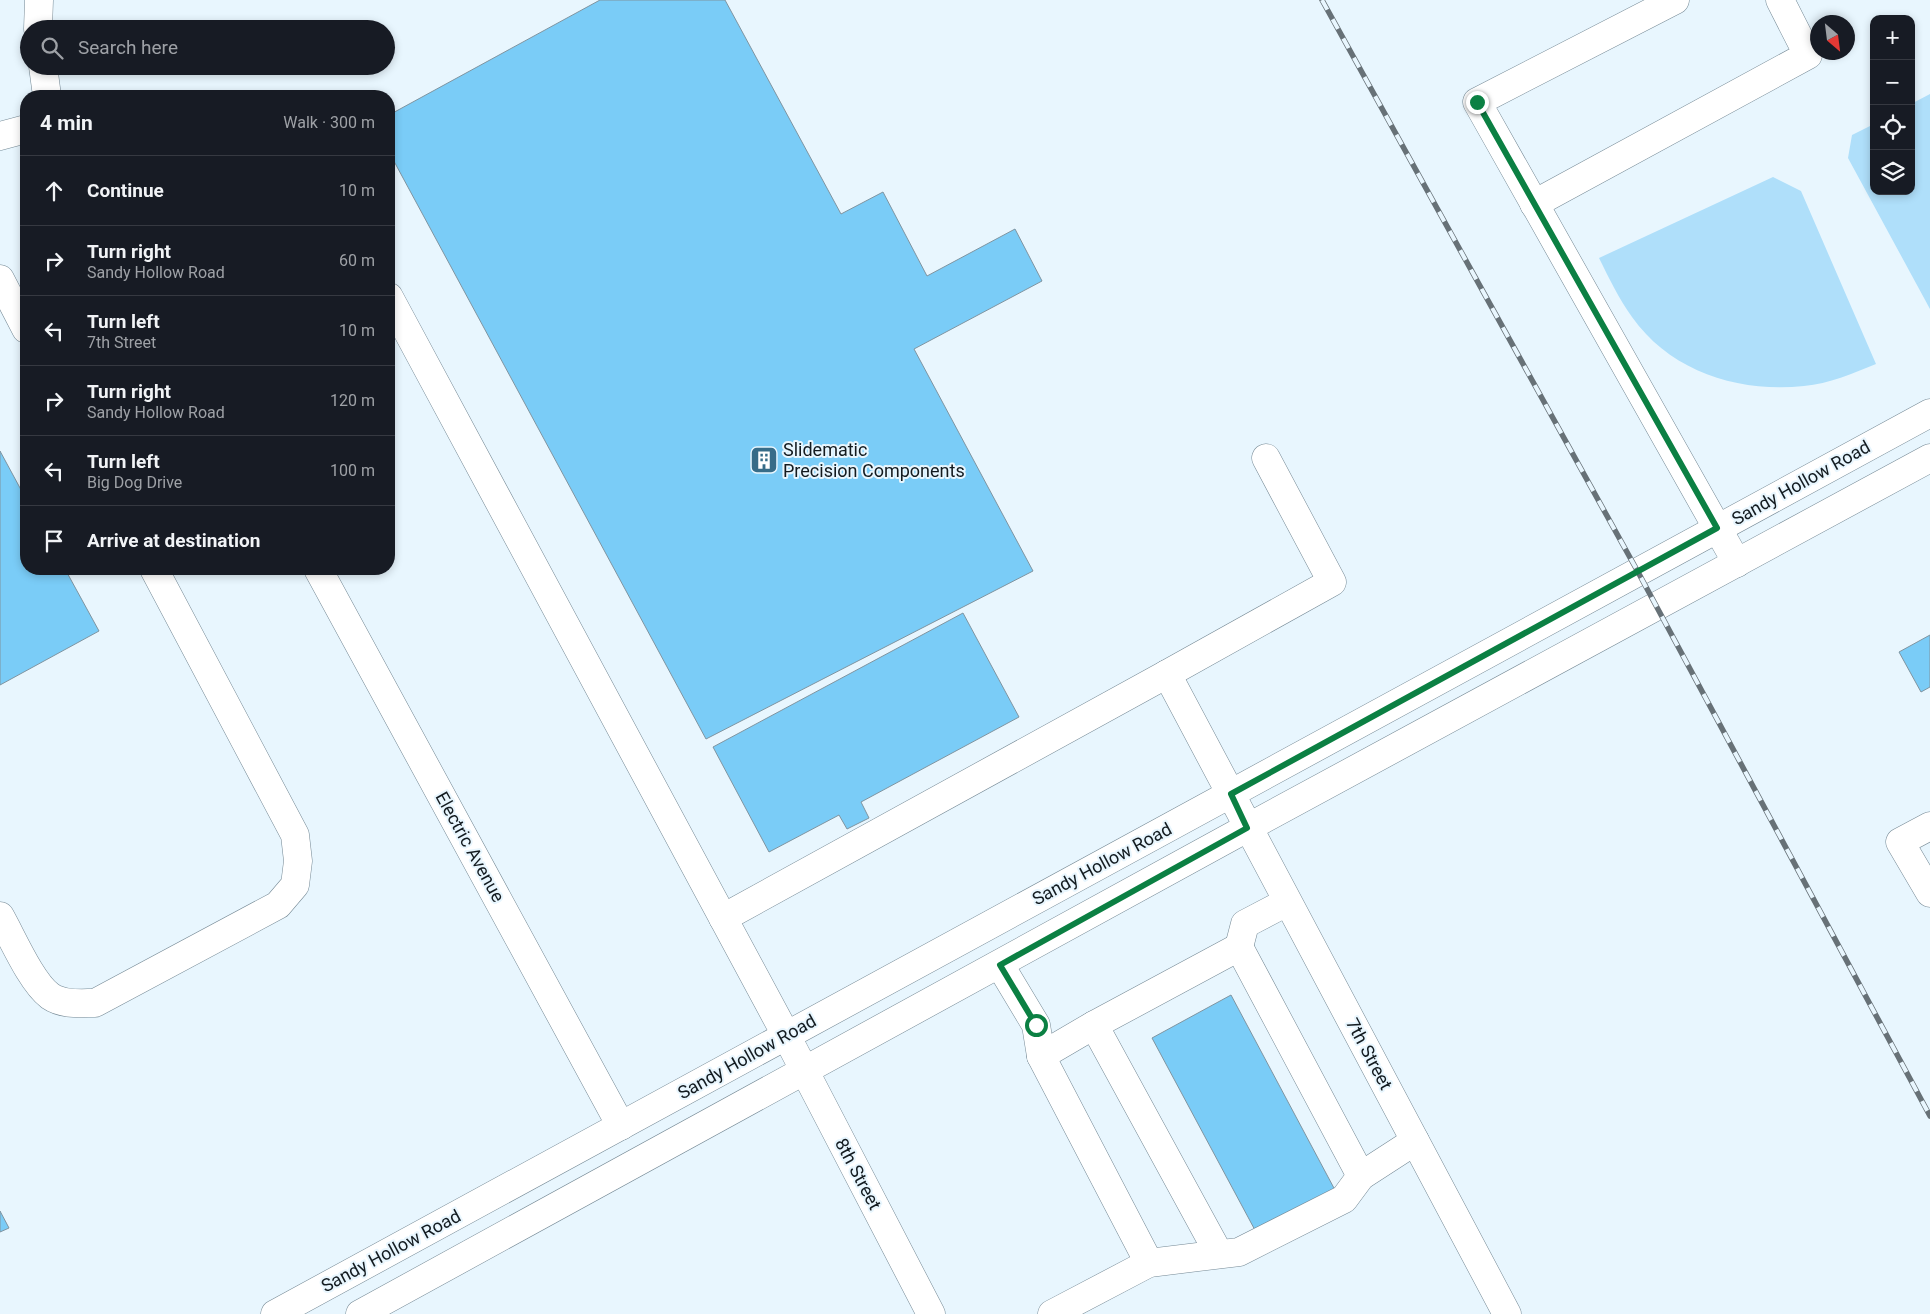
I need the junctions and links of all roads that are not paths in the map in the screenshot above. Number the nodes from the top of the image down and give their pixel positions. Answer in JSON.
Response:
{"nodes":[{"id":1,"x":40,"y":0,"type":"edge"},
{"id":2,"x":1675,"y":0,"type":"edge"},
{"id":3,"x":1780,"y":0,"type":"edge"},
{"id":4,"x":39,"y":20,"type":"edge"},
{"id":5,"x":44,"y":75,"type":"edge"},
{"id":6,"x":46,"y":90,"type":"edge"},
{"id":7,"x":20,"y":131,"type":"edge"},
{"id":8,"x":0,"y":136,"type":"edge"},
{"id":9,"x":1534,"y":204,"type":"junction"},
{"id":10,"x":0,"y":279,"type":"edge"},
{"id":11,"x":395,"y":308,"type":"edge"},
{"id":12,"x":20,"y":317,"type":"edge"},
{"id":13,"x":1930,"y":413,"type":"edge"},
{"id":14,"x":1266,"y":458,"type":"dead end"},
{"id":15,"x":1930,"y":458,"type":"edge"},
{"id":16,"x":1717,"y":528,"type":"junction"},
{"id":17,"x":1737,"y":563,"type":"junction"},
{"id":18,"x":157,"y":575,"type":"edge"},
{"id":19,"x":321,"y":575,"type":"edge"},
{"id":20,"x":1167,"y":674,"type":"junction"},
{"id":21,"x":1231,"y":794,"type":"junction"},
{"id":22,"x":1930,"y":826,"type":"edge"},
{"id":23,"x":1247,"y":828,"type":"junction"},
{"id":24,"x":1930,"y":893,"type":"edge"},
{"id":25,"x":1288,"y":902,"type":"junction"},
{"id":26,"x":0,"y":916,"type":"edge"},
{"id":27,"x":723,"y":918,"type":"junction"},
{"id":28,"x":1239,"y":947,"type":"junction"},
{"id":29,"x":1000,"y":965,"type":"junction"},
{"id":30,"x":1094,"y":1025,"type":"junction"},
{"id":31,"x":786,"y":1035,"type":"junction"},
{"id":32,"x":1041,"y":1056,"type":"junction"},
{"id":33,"x":805,"y":1071,"type":"junction"},
{"id":34,"x":621,"y":1126,"type":"junction"},
{"id":35,"x":1415,"y":1141,"type":"junction"},
{"id":36,"x":1361,"y":1176,"type":"junction"},
{"id":37,"x":1219,"y":1254,"type":"junction"},
{"id":38,"x":1149,"y":1263,"type":"junction"},
{"id":39,"x":343,"y":1276,"type":"junction"},
{"id":40,"x":362,"y":1313,"type":"edge"},
{"id":41,"x":275,"y":1314,"type":"edge"},
{"id":42,"x":931,"y":1314,"type":"edge"},
{"id":43,"x":1052,"y":1314,"type":"edge"},
{"id":44,"x":1507,"y":1314,"type":"edge"}],
"edges":[{"from":1,"to":4,"type":"street"},
{"from":2,"to":9,"type":"street"},
{"from":3,"to":9,"type":"street"},
{"from":5,"to":6,"type":"street"},
{"from":7,"to":8,"type":"street"},
{"from":9,"to":16,"type":"street"},
{"from":10,"to":12,"type":"street"},
{"from":11,"to":27,"type":"street","name":"8th Street"},
{"from":13,"to":16,"type":"street","name":"Sandy Hollow Road"},
{"from":14,"to":20,"type":"street"},
{"from":15,"to":17,"type":"street"},
{"from":16,"to":17,"type":"street"},
{"from":16,"to":21,"type":"street","name":"Sandy Hollow Road"},
{"from":17,"to":23,"type":"street"},
{"from":18,"to":26,"type":"street"},
{"from":19,"to":34,"type":"street","name":"Electric Avenue"},
{"from":20,"to":21,"type":"street","name":"7th Street"},
{"from":20,"to":27,"type":"street"},
{"from":21,"to":23,"type":"street","name":"7th Street"},
{"from":21,"to":31,"type":"street","name":"Sandy Hollow Road"},
{"from":22,"to":24,"type":"street"},
{"from":23,"to":25,"type":"street","name":"7th Street"},
{"from":23,"to":29,"type":"street"},
{"from":25,"to":28,"type":"street"},
{"from":25,"to":35,"type":"street","name":"7th Street"},
{"from":27,"to":31,"type":"street","name":"8th Street"},
{"from":28,"to":30,"type":"street"},
{"from":28,"to":36,"type":"street"},
{"from":29,"to":32,"type":"street"},
{"from":29,"to":33,"type":"street"},
{"from":30,"to":32,"type":"street"},
{"from":30,"to":37,"type":"street"},
{"from":31,"to":33,"type":"street","name":"8th Street"},
{"from":31,"to":34,"type":"street","name":"Sandy Hollow Road"},
{"from":32,"to":38,"type":"street"},
{"from":33,"to":40,"type":"street"},
{"from":33,"to":42,"type":"street","name":"8th Street"},
{"from":34,"to":39,"type":"street","name":"Sandy Hollow Road"},
{"from":35,"to":36,"type":"street"},
{"from":35,"to":44,"type":"street","name":"7th Street"},
{"from":36,"to":37,"type":"street"},
{"from":37,"to":38,"type":"street"},
{"from":38,"to":43,"type":"street"},
{"from":39,"to":40,"type":"street"},
{"from":39,"to":41,"type":"street","name":"Sandy Hollow Road"}]}
